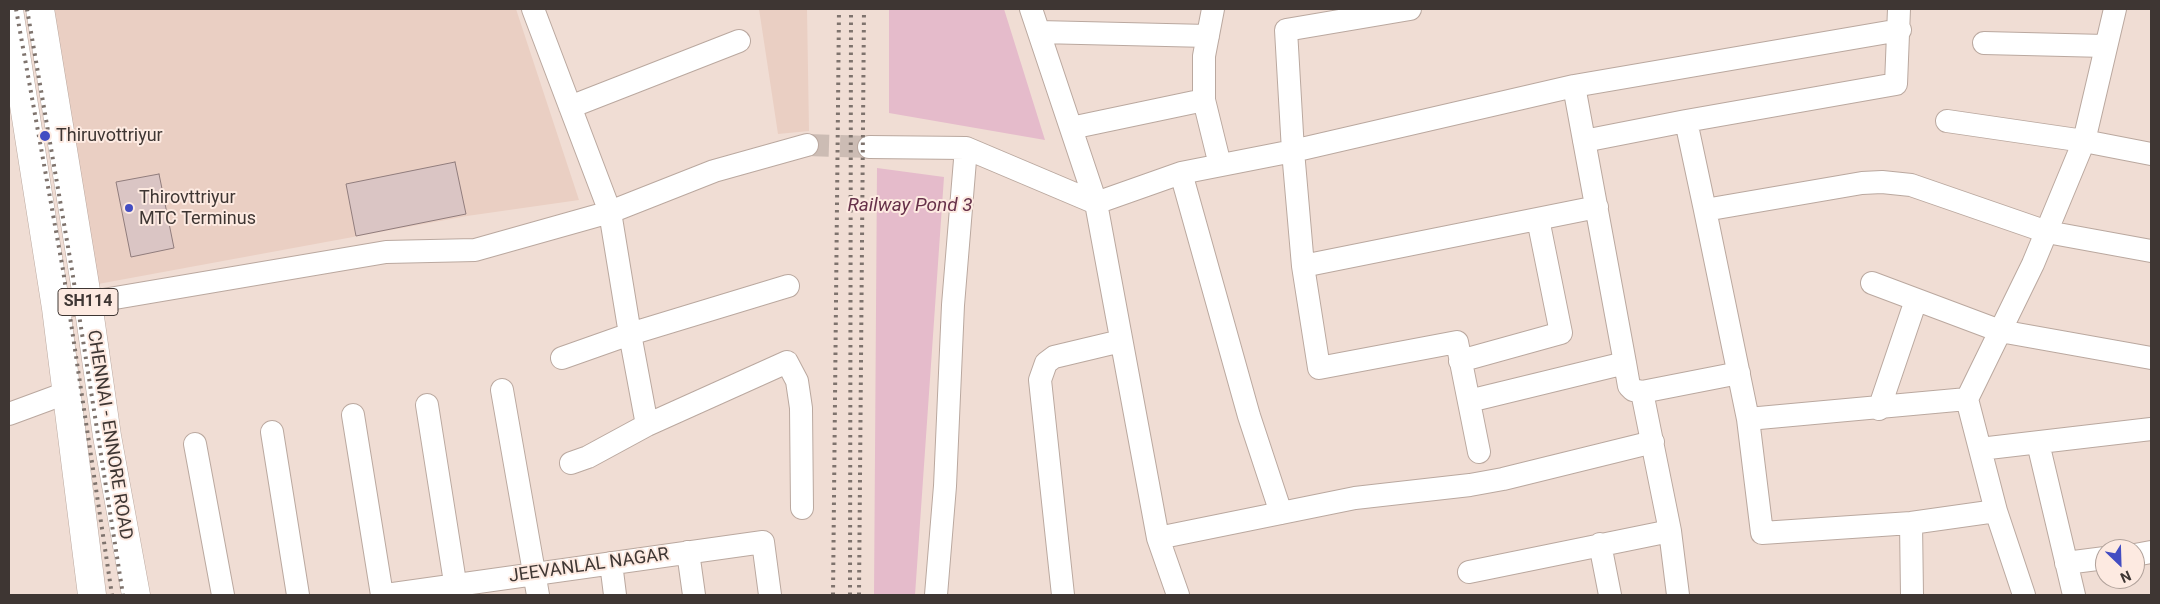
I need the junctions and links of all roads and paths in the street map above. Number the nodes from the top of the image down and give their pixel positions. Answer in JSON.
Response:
{"nodes":[{"id":1,"x":40,"y":9,"type":"edge"},
{"id":2,"x":534,"y":9,"type":"edge"},
{"id":3,"x":1032,"y":9,"type":"edge"},
{"id":4,"x":1213,"y":9,"type":"edge"},
{"id":5,"x":1410,"y":9,"type":"edge"},
{"id":6,"x":2115,"y":9,"type":"edge"},
{"id":7,"x":9,"y":10,"type":"edge"},
{"id":8,"x":1900,"y":19,"type":"edge"},
{"id":9,"x":1039,"y":32,"type":"junction"},
{"id":10,"x":1208,"y":36,"type":"junction"},
{"id":11,"x":739,"y":41,"type":"dead end"},
{"id":12,"x":1984,"y":43,"type":"dead end"},
{"id":13,"x":2105,"y":46,"type":"junction"},
{"id":14,"x":1574,"y":86,"type":"junction"},
{"id":15,"x":1204,"y":100,"type":"junction"},
{"id":16,"x":570,"y":106,"type":"junction"},
{"id":17,"x":1686,"y":121,"type":"junction"},
{"id":18,"x":1947,"y":122,"type":"dead end"},
{"id":19,"x":1071,"y":128,"type":"junction"},
{"id":20,"x":2084,"y":141,"type":"junction"},
{"id":21,"x":1584,"y":142,"type":"junction"},
{"id":22,"x":807,"y":145,"type":"tunnel mouth"},
{"id":23,"x":870,"y":147,"type":"tunnel mouth"},
{"id":24,"x":966,"y":148,"type":"junction"},
{"id":25,"x":1292,"y":151,"type":"junction"},
{"id":26,"x":2151,"y":154,"type":"edge"},
{"id":27,"x":1220,"y":165,"type":"junction"},
{"id":28,"x":1181,"y":173,"type":"junction"},
{"id":29,"x":1096,"y":203,"type":"junction"},
{"id":30,"x":1597,"y":207,"type":"junction"},
{"id":31,"x":1705,"y":210,"type":"junction"},
{"id":32,"x":610,"y":212,"type":"junction"},
{"id":33,"x":1538,"y":219,"type":"junction"},
{"id":34,"x":2047,"y":232,"type":"junction"},
{"id":35,"x":2151,"y":251,"type":"edge"},
{"id":36,"x":1303,"y":266,"type":"junction"},
{"id":37,"x":1872,"y":283,"type":"dead end"},
{"id":38,"x":788,"y":286,"type":"dead end"},
{"id":39,"x":1916,"y":300,"type":"junction"},
{"id":40,"x":88,"y":303,"type":"junction"},
{"id":41,"x":56,"y":308,"type":"junction"},
{"id":42,"x":2000,"y":331,"type":"junction"},
{"id":43,"x":630,"y":334,"type":"junction"},
{"id":44,"x":1121,"y":341,"type":"junction"},
{"id":45,"x":562,"y":358,"type":"dead end"},
{"id":46,"x":2151,"y":358,"type":"edge"},
{"id":47,"x":1460,"y":361,"type":"junction"},
{"id":48,"x":1625,"y":363,"type":"junction"},
{"id":49,"x":1739,"y":373,"type":"junction"},
{"id":50,"x":502,"y":390,"type":"dead end"},
{"id":51,"x":1642,"y":392,"type":"junction"},
{"id":52,"x":66,"y":393,"type":"junction"},
{"id":53,"x":1967,"y":399,"type":"junction"},
{"id":54,"x":1468,"y":401,"type":"junction"},
{"id":55,"x":427,"y":405,"type":"dead end"},
{"id":56,"x":1879,"y":409,"type":"junction"},
{"id":57,"x":9,"y":414,"type":"edge"},
{"id":58,"x":353,"y":415,"type":"dead end"},
{"id":59,"x":1748,"y":419,"type":"junction"},
{"id":60,"x":647,"y":424,"type":"junction"},
{"id":61,"x":2151,"y":429,"type":"edge"},
{"id":62,"x":272,"y":432,"type":"dead end"},
{"id":63,"x":1653,"y":442,"type":"junction"},
{"id":64,"x":2038,"y":443,"type":"junction"},
{"id":65,"x":195,"y":444,"type":"dead end"},
{"id":66,"x":1980,"y":449,"type":"junction"},
{"id":67,"x":1479,"y":452,"type":"dead end"},
{"id":68,"x":571,"y":463,"type":"dead end"},
{"id":69,"x":802,"y":508,"type":"dead end"},
{"id":70,"x":1996,"y":511,"type":"junction"},
{"id":71,"x":1281,"y":513,"type":"junction"},
{"id":72,"x":1911,"y":523,"type":"junction"},
{"id":73,"x":1670,"y":531,"type":"junction"},
{"id":74,"x":1158,"y":538,"type":"junction"},
{"id":75,"x":1600,"y":544,"type":"junction"},
{"id":76,"x":688,"y":552,"type":"junction"},
{"id":77,"x":2095,"y":559,"type":"edge"},
{"id":78,"x":611,"y":563,"type":"junction"},
{"id":79,"x":2066,"y":563,"type":"junction"},
{"id":80,"x":1469,"y":572,"type":"dead end"},
{"id":81,"x":537,"y":584,"type":"edge"},
{"id":82,"x":456,"y":590,"type":"edge"},
{"id":83,"x":92,"y":595,"type":"edge"},
{"id":84,"x":136,"y":595,"type":"edge"},
{"id":85,"x":223,"y":595,"type":"edge"},
{"id":86,"x":298,"y":595,"type":"edge"},
{"id":87,"x":382,"y":595,"type":"edge"},
{"id":88,"x":386,"y":595,"type":"edge"},
{"id":89,"x":615,"y":595,"type":"edge"},
{"id":90,"x":694,"y":595,"type":"edge"},
{"id":91,"x":770,"y":595,"type":"edge"},
{"id":92,"x":936,"y":595,"type":"edge"},
{"id":93,"x":1063,"y":595,"type":"edge"},
{"id":94,"x":1178,"y":595,"type":"edge"},
{"id":95,"x":1610,"y":595,"type":"edge"},
{"id":96,"x":1678,"y":595,"type":"edge"},
{"id":97,"x":1912,"y":595,"type":"edge"},
{"id":98,"x":2024,"y":595,"type":"edge"},
{"id":99,"x":2074,"y":595,"type":"edge"}],
"edges":[{"from":1,"to":40,"type":"main road","name":"CHENNAI - ENNORE ROAD","number":"SH114"},
{"from":2,"to":16,"type":"street"},
{"from":3,"to":9,"type":"street"},
{"from":4,"to":10,"type":"street"},
{"from":5,"to":25,"type":"street"},
{"from":6,"to":13,"type":"street"},
{"from":7,"to":41,"type":"main road","name":"CHENNAI - ENNORE ROAD","number":"SH114"},
{"from":8,"to":14,"type":"street"},
{"from":8,"to":17,"type":"street"},
{"from":9,"to":10,"type":"street"},
{"from":9,"to":19,"type":"street"},
{"from":10,"to":15,"type":"street"},
{"from":11,"to":16,"type":"street"},
{"from":12,"to":13,"type":"street"},
{"from":13,"to":20,"type":"street"},
{"from":14,"to":21,"type":"street"},
{"from":14,"to":25,"type":"street"},
{"from":15,"to":19,"type":"street"},
{"from":15,"to":27,"type":"street"},
{"from":16,"to":32,"type":"street"},
{"from":17,"to":21,"type":"street"},
{"from":17,"to":31,"type":"street"},
{"from":18,"to":20,"type":"street"},
{"from":19,"to":29,"type":"street"},
{"from":20,"to":26,"type":"street"},
{"from":20,"to":34,"type":"street"},
{"from":21,"to":30,"type":"street"},
{"from":22,"to":32,"type":"street"},
{"from":23,"to":24,"type":"street"},
{"from":24,"to":29,"type":"street"},
{"from":24,"to":92,"type":"street"},
{"from":25,"to":27,"type":"street"},
{"from":25,"to":36,"type":"street"},
{"from":27,"to":28,"type":"street"},
{"from":28,"to":29,"type":"street"},
{"from":28,"to":71,"type":"street"},
{"from":29,"to":44,"type":"street"},
{"from":30,"to":33,"type":"street"},
{"from":30,"to":48,"type":"street"},
{"from":31,"to":34,"type":"street"},
{"from":31,"to":49,"type":"street"},
{"from":32,"to":40,"type":"street"},
{"from":32,"to":43,"type":"street"},
{"from":33,"to":36,"type":"street"},
{"from":33,"to":47,"type":"street"},
{"from":34,"to":35,"type":"street"},
{"from":34,"to":42,"type":"street"},
{"from":36,"to":47,"type":"street"},
{"from":37,"to":39,"type":"street"},
{"from":38,"to":43,"type":"street"},
{"from":39,"to":42,"type":"street"},
{"from":39,"to":56,"type":"street"},
{"from":40,"to":41,"type":"street"},
{"from":40,"to":84,"type":"main road","name":"CHENNAI - ENNORE ROAD","number":"SH114"},
{"from":41,"to":52,"type":"main road","name":"CHENNAI - ENNORE ROAD","number":"SH114"},
{"from":42,"to":46,"type":"street"},
{"from":42,"to":53,"type":"street"},
{"from":43,"to":45,"type":"street"},
{"from":43,"to":60,"type":"street"},
{"from":44,"to":74,"type":"street"},
{"from":44,"to":93,"type":"street"},
{"from":47,"to":54,"type":"street"},
{"from":48,"to":51,"type":"street"},
{"from":48,"to":54,"type":"street"},
{"from":49,"to":51,"type":"street"},
{"from":49,"to":59,"type":"street"},
{"from":50,"to":81,"type":"street"},
{"from":51,"to":63,"type":"street"},
{"from":52,"to":57,"type":"street"},
{"from":52,"to":83,"type":"main road","name":"CHENNAI - ENNORE ROAD","number":"SH114"},
{"from":53,"to":56,"type":"street"},
{"from":53,"to":66,"type":"street"},
{"from":54,"to":67,"type":"street"},
{"from":55,"to":82,"type":"street"},
{"from":56,"to":59,"type":"street"},
{"from":58,"to":87,"type":"street"},
{"from":59,"to":72,"type":"street"},
{"from":60,"to":68,"type":"street"},
{"from":60,"to":69,"type":"street"},
{"from":61,"to":64,"type":"street"},
{"from":62,"to":86,"type":"street"},
{"from":63,"to":71,"type":"street"},
{"from":63,"to":73,"type":"street"},
{"from":64,"to":66,"type":"street"},
{"from":64,"to":79,"type":"street"},
{"from":65,"to":85,"type":"street"},
{"from":66,"to":70,"type":"street"},
{"from":70,"to":72,"type":"street"},
{"from":70,"to":98,"type":"street"},
{"from":71,"to":74,"type":"street"},
{"from":72,"to":97,"type":"street"},
{"from":73,"to":75,"type":"street"},
{"from":73,"to":96,"type":"street"},
{"from":74,"to":94,"type":"street"},
{"from":75,"to":80,"type":"street"},
{"from":75,"to":95,"type":"street"},
{"from":76,"to":78,"type":"street","name":"JEEVANLAL NAGAR"},
{"from":76,"to":90,"type":"street"},
{"from":76,"to":91,"type":"street","name":"JEEVANLAL NAGAR"},
{"from":77,"to":79,"type":"street"},
{"from":78,"to":81,"type":"street","name":"JEEVANLAL NAGAR"},
{"from":78,"to":89,"type":"street"},
{"from":79,"to":99,"type":"street"},
{"from":81,"to":82,"type":"street","name":"JEEVANLAL NAGAR"},
{"from":82,"to":88,"type":"street","name":"JEEVANLAL NAGAR"}]}
